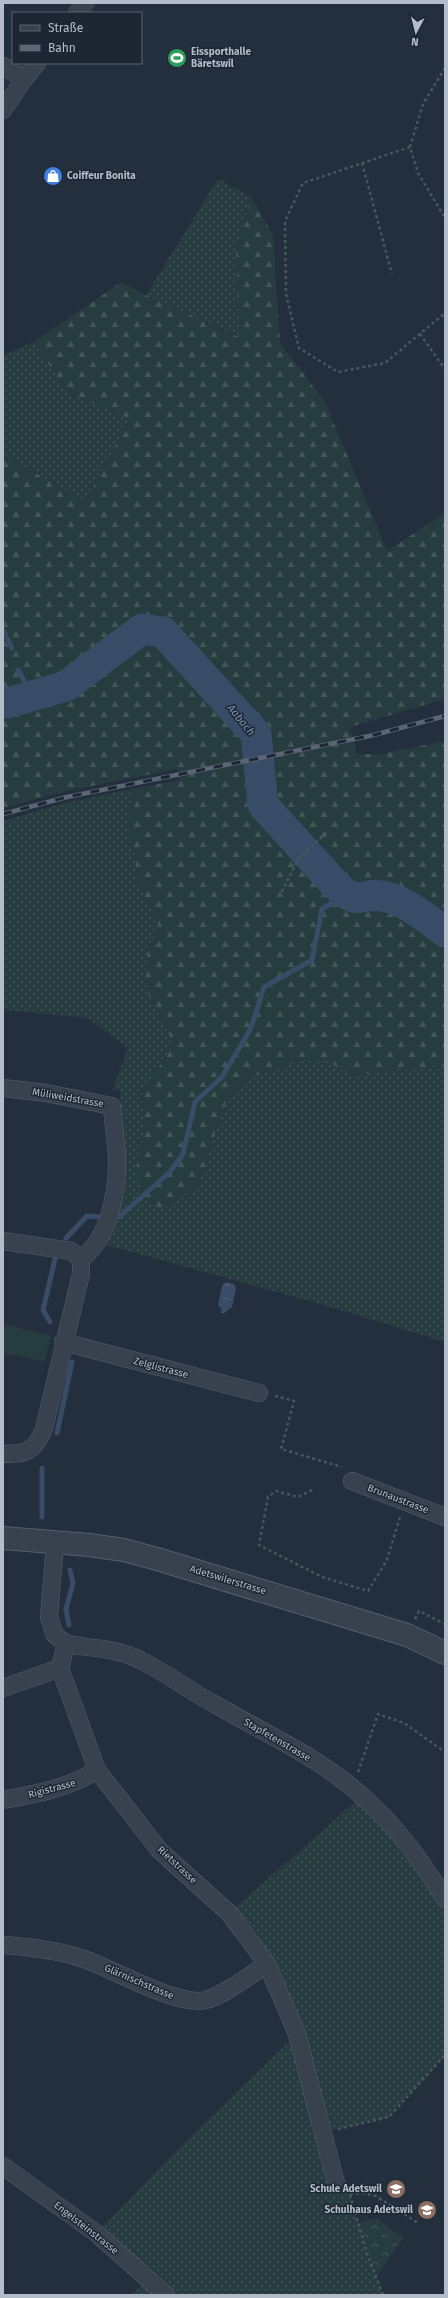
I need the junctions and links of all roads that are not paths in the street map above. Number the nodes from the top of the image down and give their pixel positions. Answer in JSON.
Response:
{"nodes":[{"id":1,"x":85,"y":3,"type":"edge"},
{"id":2,"x":78,"y":12,"type":"edge"},
{"id":3,"x":36,"y":64,"type":"edge"},
{"id":4,"x":3,"y":66,"type":"edge"},
{"id":5,"x":24,"y":79,"type":"junction"},
{"id":6,"x":3,"y":110,"type":"edge"},
{"id":7,"x":3,"y":1088,"type":"edge"},
{"id":8,"x":3,"y":1241,"type":"edge"},
{"id":9,"x":81,"y":1259,"type":"junction"},
{"id":10,"x":63,"y":1342,"type":"junction"},
{"id":11,"x":259,"y":1393,"type":"road end"},
{"id":12,"x":3,"y":1454,"type":"edge"},
{"id":13,"x":352,"y":1481,"type":"road end"},
{"id":14,"x":445,"y":1517,"type":"edge"},
{"id":15,"x":3,"y":1538,"type":"edge"},
{"id":16,"x":55,"y":1543,"type":"junction"},
{"id":17,"x":66,"y":1644,"type":"junction"},
{"id":18,"x":445,"y":1653,"type":"edge"},
{"id":19,"x":60,"y":1668,"type":"junction"},
{"id":20,"x":3,"y":1688,"type":"edge"},
{"id":21,"x":97,"y":1770,"type":"junction"},
{"id":22,"x":3,"y":1800,"type":"edge"},
{"id":23,"x":445,"y":1899,"type":"edge"},
{"id":24,"x":3,"y":1945,"type":"edge"},
{"id":25,"x":266,"y":1964,"type":"junction"},
{"id":26,"x":3,"y":2166,"type":"edge"},
{"id":27,"x":336,"y":2183,"type":"road end"},
{"id":28,"x":166,"y":2295,"type":"edge"}],
"edges":[{"from":1,"to":2,"type":"street"},
{"from":3,"to":5,"type":"street"},
{"from":4,"to":5,"type":"street"},
{"from":5,"to":6,"type":"street"},
{"from":7,"to":9,"type":"street","name":"Müliweidstrasse"},
{"from":8,"to":9,"type":"street"},
{"from":9,"to":10,"type":"street"},
{"from":10,"to":11,"type":"street","name":"Zelglistrasse"},
{"from":10,"to":12,"type":"street"},
{"from":13,"to":14,"type":"street","name":"Brunaustrasse"},
{"from":15,"to":16,"type":"street","name":"Adetswilerstrasse"},
{"from":16,"to":17,"type":"street"},
{"from":16,"to":18,"type":"street","name":"Adetswilerstrasse"},
{"from":17,"to":19,"type":"street"},
{"from":17,"to":23,"type":"street","name":"Stapfetenstrasse"},
{"from":19,"to":20,"type":"street"},
{"from":19,"to":21,"type":"street","name":"Rietstrasse"},
{"from":21,"to":22,"type":"street","name":"Rigistrasse"},
{"from":21,"to":25,"type":"street","name":"Rietstrasse"},
{"from":24,"to":25,"type":"street","name":"Glärnischstrasse"},
{"from":25,"to":27,"type":"street","name":"Rietstrasse"},
{"from":26,"to":28,"type":"street","name":"Engelsteinstrasse"}]}
